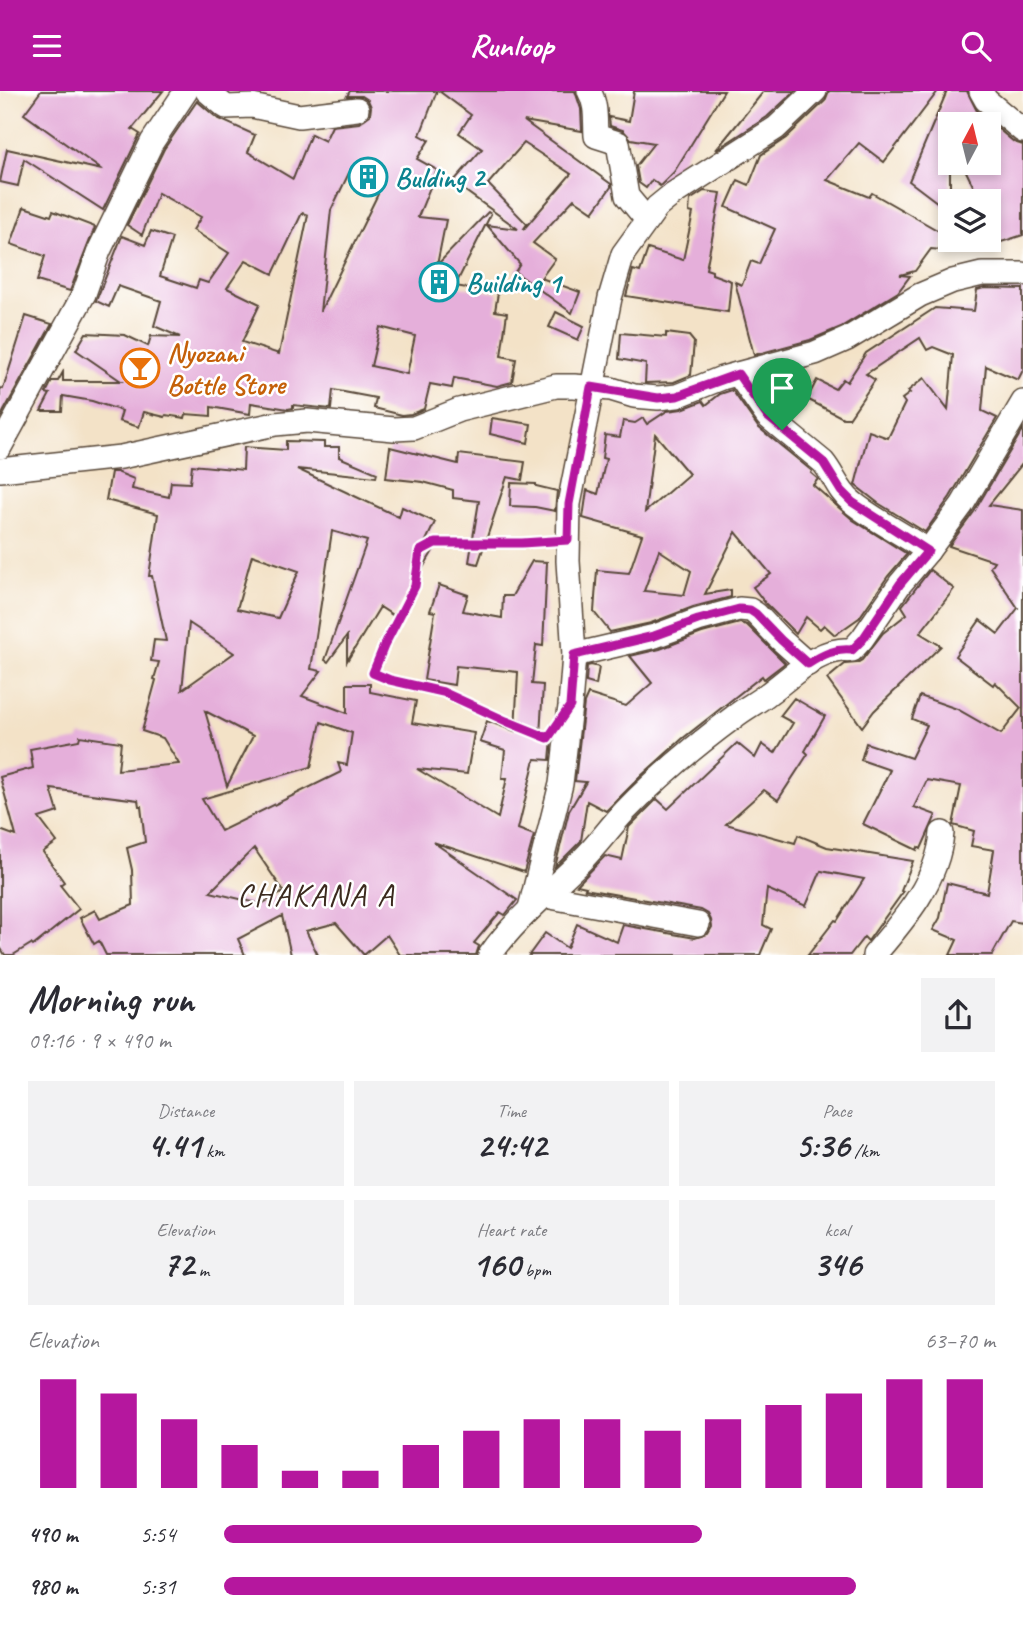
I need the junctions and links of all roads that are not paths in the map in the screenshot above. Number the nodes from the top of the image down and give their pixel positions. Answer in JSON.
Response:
{"nodes":[{"id":1,"x":186,"y":91,"type":"edge"},
{"id":2,"x":207,"y":91,"type":"edge"},
{"id":3,"x":589,"y":91,"type":"edge"},
{"id":4,"x":816,"y":91,"type":"edge"},
{"id":5,"x":981,"y":91,"type":"edge"},
{"id":6,"x":357,"y":109,"type":"dead end"},
{"id":7,"x":1023,"y":131,"type":"edge"},
{"id":8,"x":647,"y":220,"type":"junction"},
{"id":9,"x":1023,"y":274,"type":"edge"},
{"id":10,"x":738,"y":374,"type":"junction"},
{"id":11,"x":591,"y":387,"type":"junction"},
{"id":12,"x":1023,"y":402,"type":"edge"},
{"id":13,"x":0,"y":447,"type":"edge"},
{"id":14,"x":0,"y":470,"type":"edge"},
{"id":15,"x":928,"y":551,"type":"junction"},
{"id":16,"x":574,"y":655,"type":"junction"},
{"id":17,"x":808,"y":664,"type":"junction"},
{"id":18,"x":942,"y":833,"type":"dead end"},
{"id":19,"x":538,"y":902,"type":"junction"},
{"id":20,"x":698,"y":924,"type":"dead end"},
{"id":21,"x":490,"y":955,"type":"edge"},
{"id":22,"x":874,"y":955,"type":"edge"}],
"edges":[{"from":1,"to":13,"type":"street"},
{"from":2,"to":6,"type":"street"},
{"from":3,"to":8,"type":"street"},
{"from":4,"to":8,"type":"street"},
{"from":5,"to":7,"type":"street"},
{"from":8,"to":11,"type":"street"},
{"from":9,"to":10,"type":"street"},
{"from":10,"to":11,"type":"street"},
{"from":10,"to":15,"type":"street"},
{"from":11,"to":14,"type":"street"},
{"from":11,"to":16,"type":"street"},
{"from":12,"to":15,"type":"street"},
{"from":15,"to":17,"type":"street"},
{"from":16,"to":17,"type":"street"},
{"from":16,"to":19,"type":"street"},
{"from":17,"to":19,"type":"street"},
{"from":18,"to":22,"type":"street"},
{"from":19,"to":20,"type":"street"},
{"from":19,"to":21,"type":"street"}]}
